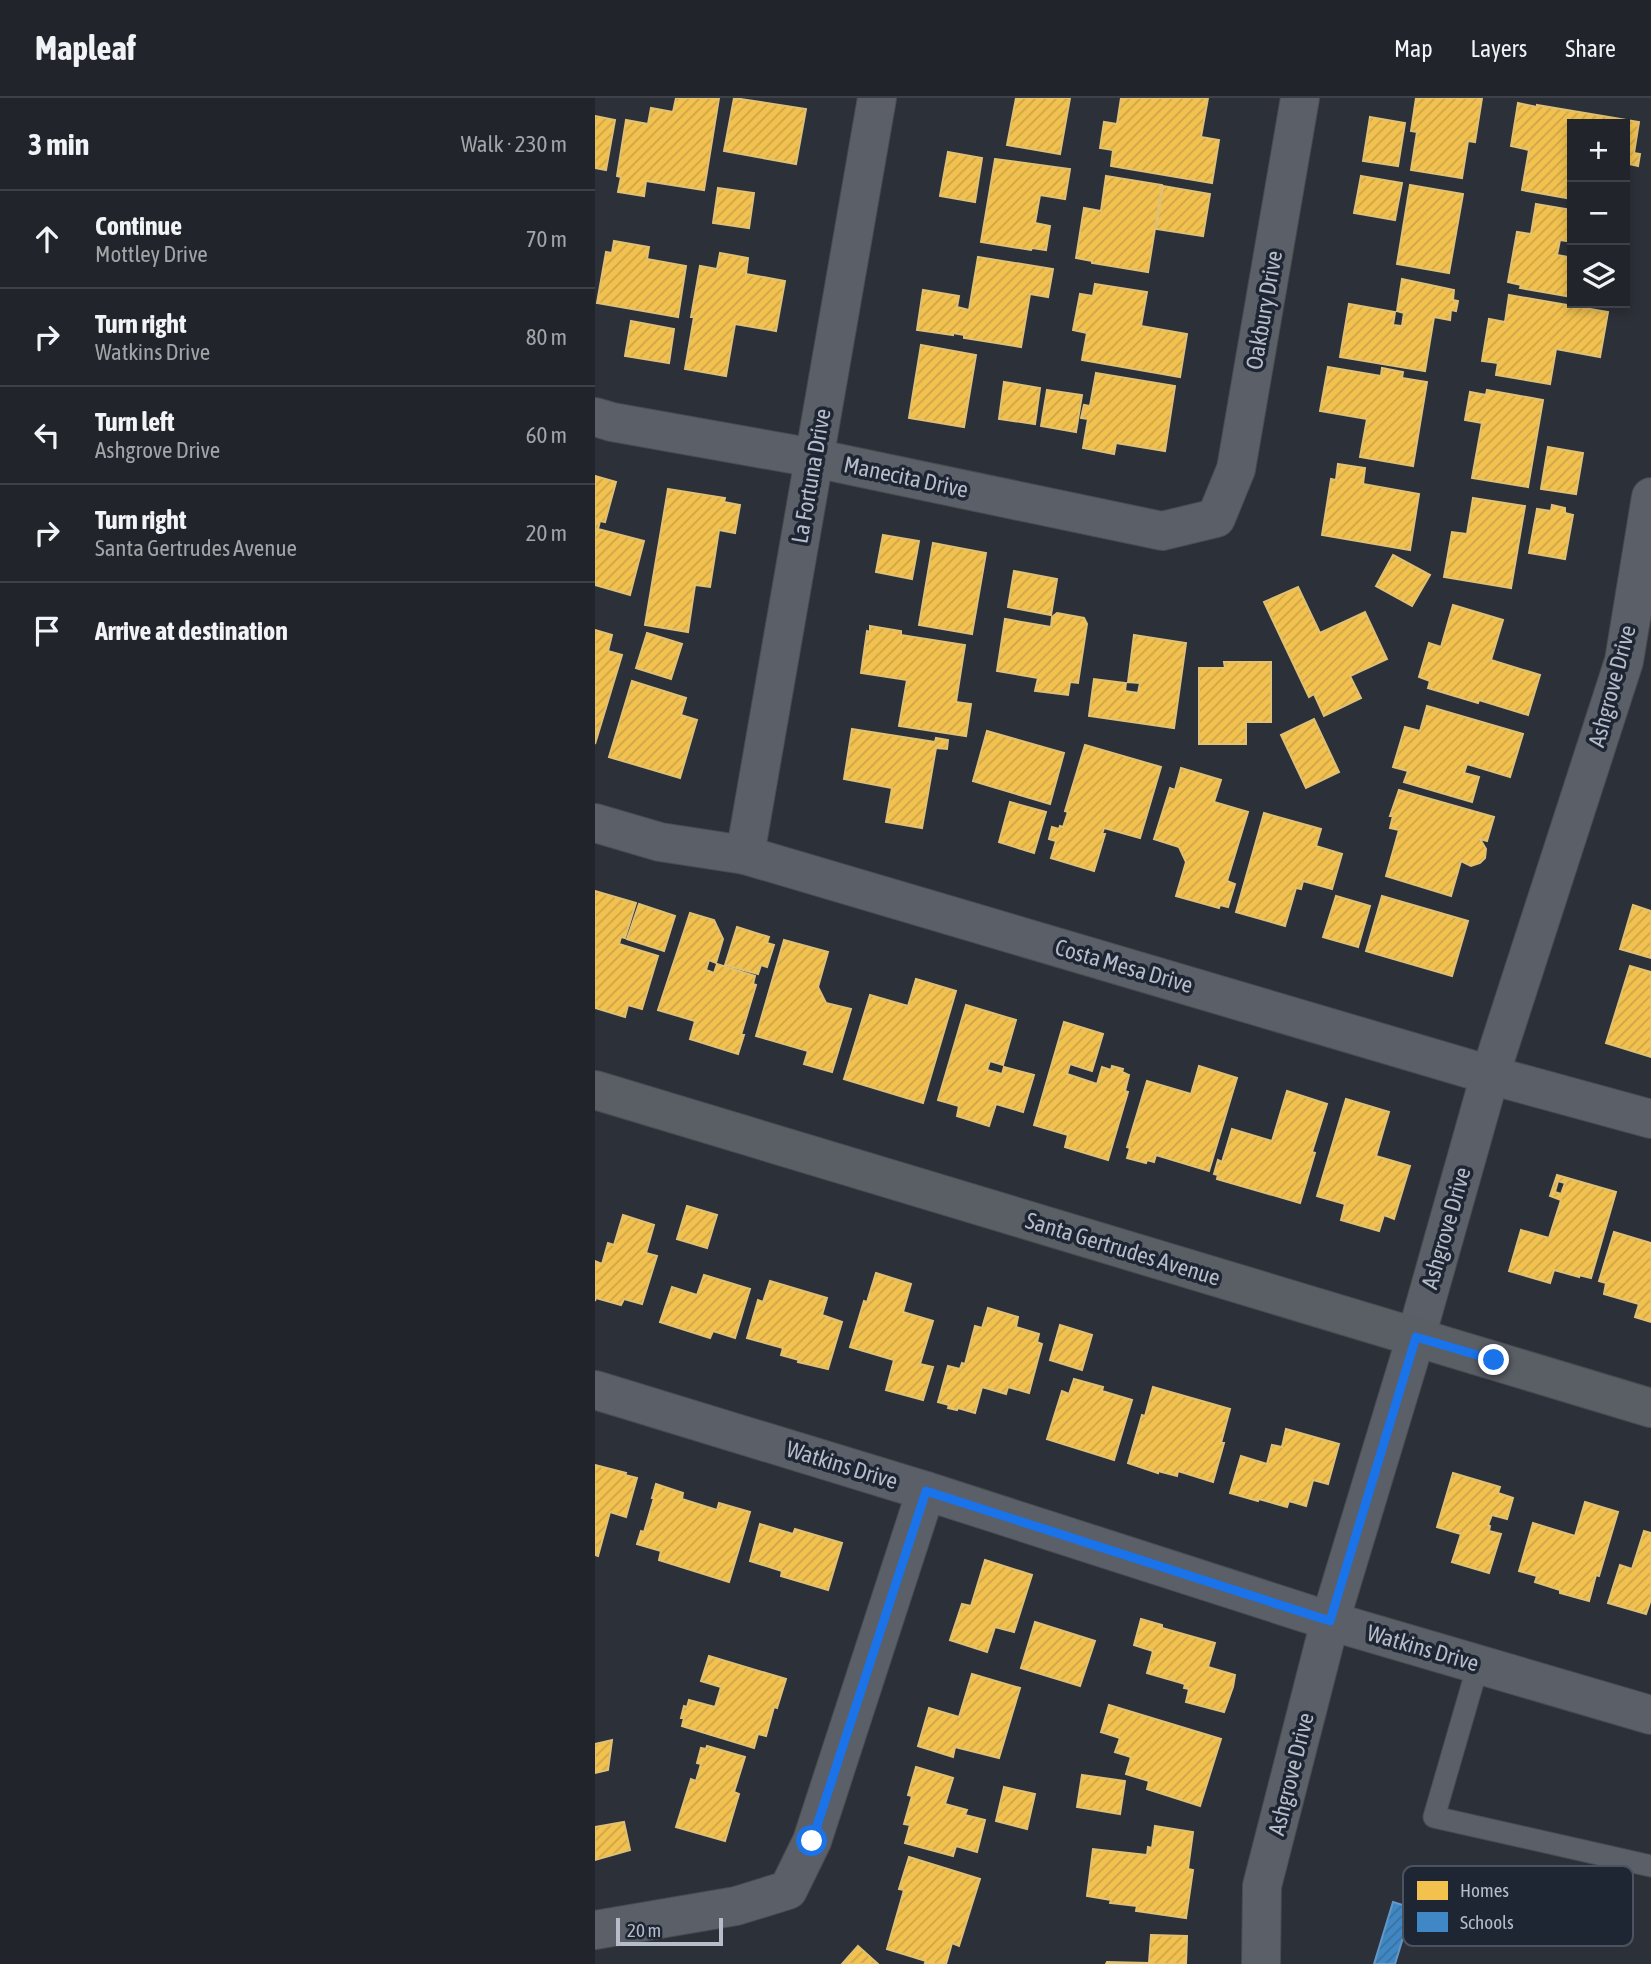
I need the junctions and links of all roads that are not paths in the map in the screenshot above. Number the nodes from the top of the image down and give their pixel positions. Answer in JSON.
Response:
{"nodes":[{"id":1,"x":877,"y":98,"type":"edge"},
{"id":2,"x":1300,"y":98,"type":"edge"},
{"id":3,"x":595,"y":417,"type":"edge"},
{"id":4,"x":814,"y":458,"type":"junction"},
{"id":5,"x":1651,"y":497,"type":"edge"},
{"id":6,"x":1216,"y":519,"type":"joint"},
{"id":7,"x":595,"y":822,"type":"edge"},
{"id":8,"x":745,"y":855,"type":"junction"},
{"id":9,"x":1490,"y":1075,"type":"junction"},
{"id":10,"x":595,"y":1090,"type":"edge"},
{"id":11,"x":1651,"y":1118,"type":"edge"},
{"id":12,"x":1416,"y":1337,"type":"junction"},
{"id":13,"x":595,"y":1390,"type":"edge"},
{"id":14,"x":1651,"y":1408,"type":"edge"},
{"id":15,"x":926,"y":1491,"type":"junction"},
{"id":16,"x":1330,"y":1621,"type":"junction"},
{"id":17,"x":1478,"y":1665,"type":"junction"},
{"id":18,"x":1651,"y":1715,"type":"edge"},
{"id":19,"x":1651,"y":1866,"type":"edge"},
{"id":20,"x":595,"y":1930,"type":"edge"},
{"id":21,"x":1261,"y":1964,"type":"edge"}],
"edges":[{"from":1,"to":4,"type":"street","name":"La Fortuna Drive"},
{"from":2,"to":6,"type":"street","name":"Oakbury Drive"},
{"from":3,"to":4,"type":"street","name":"Manecita Drive"},
{"from":4,"to":6,"type":"street","name":"Manecita Drive"},
{"from":4,"to":8,"type":"street","name":"La Fortuna Drive"},
{"from":5,"to":9,"type":"street","name":"Ashgrove Drive"},
{"from":7,"to":8,"type":"street","name":"Costa Mesa Drive"},
{"from":8,"to":9,"type":"street","name":"Costa Mesa Drive"},
{"from":9,"to":11,"type":"street","name":"Costa Mesa Drive"},
{"from":9,"to":12,"type":"street","name":"Ashgrove Drive"},
{"from":10,"to":12,"type":"main road","name":"Santa Gertrudes Avenue"},
{"from":12,"to":14,"type":"main road","name":"Santa Gertrudes Avenue"},
{"from":12,"to":16,"type":"street","name":"Ashgrove Drive"},
{"from":13,"to":15,"type":"street","name":"Watkins Drive"},
{"from":15,"to":16,"type":"street","name":"Watkins Drive"},
{"from":15,"to":20,"type":"street"},
{"from":16,"to":17,"type":"street","name":"Watkins Drive"},
{"from":16,"to":21,"type":"street","name":"Ashgrove Drive"},
{"from":17,"to":18,"type":"street","name":"Watkins Drive"},
{"from":17,"to":19,"type":"lane"}]}
